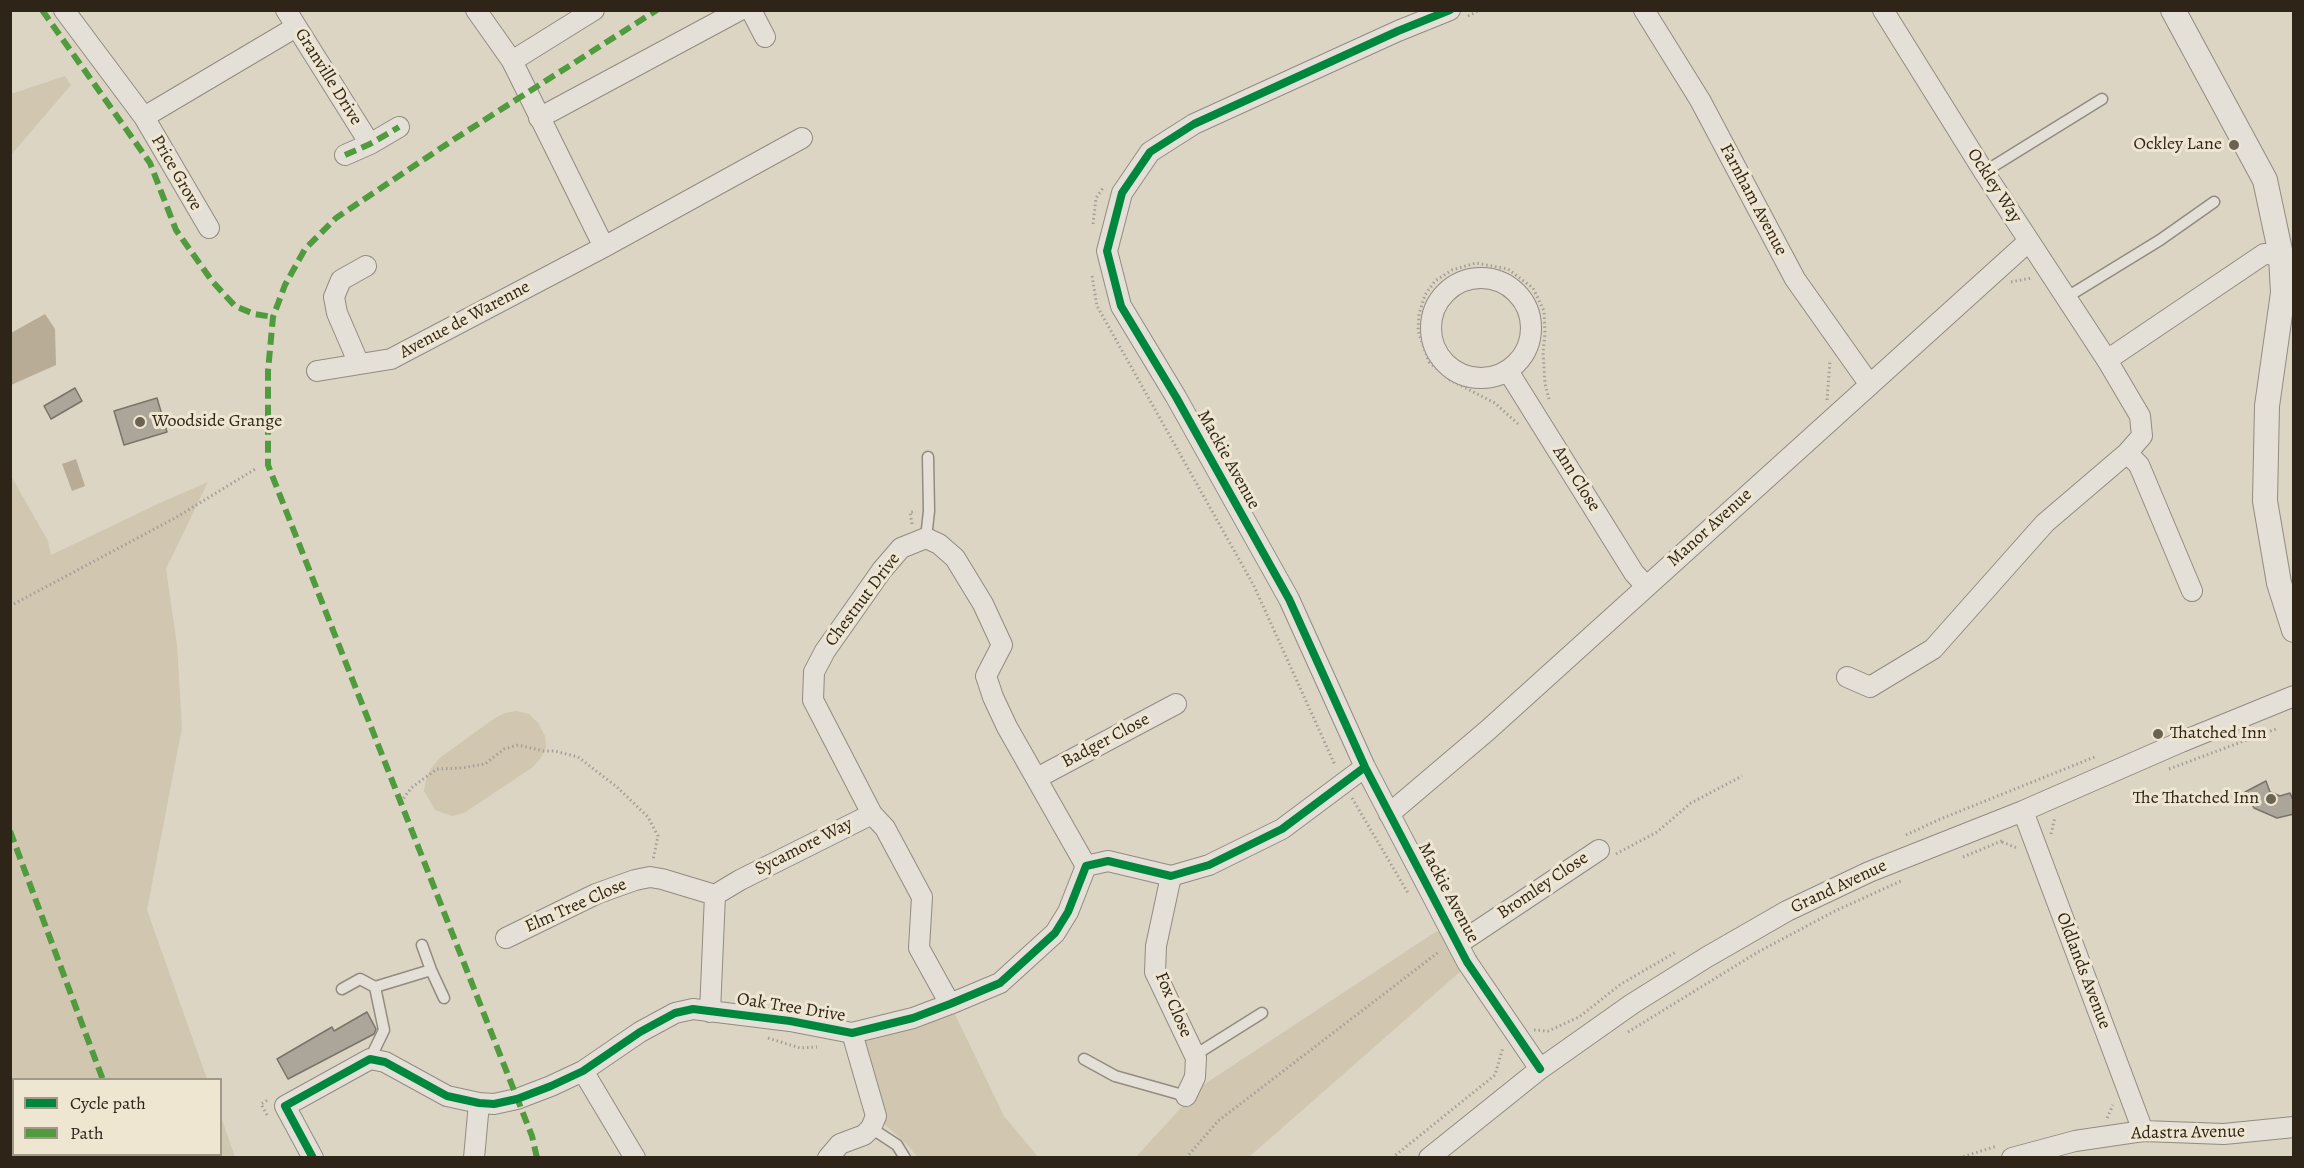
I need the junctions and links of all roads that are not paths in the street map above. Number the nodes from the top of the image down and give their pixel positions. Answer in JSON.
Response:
{"nodes":[{"id":1,"x":64,"y":10,"type":"edge"},
{"id":2,"x":477,"y":10,"type":"edge"},
{"id":3,"x":594,"y":10,"type":"edge"},
{"id":4,"x":740,"y":10,"type":"edge"},
{"id":5,"x":751,"y":10,"type":"edge"},
{"id":6,"x":1644,"y":10,"type":"edge"},
{"id":7,"x":1883,"y":10,"type":"edge"},
{"id":8,"x":2173,"y":10,"type":"edge"},
{"id":9,"x":1454,"y":15,"type":"edge"},
{"id":10,"x":291,"y":19,"type":"edge"},
{"id":11,"x":765,"y":36,"type":"dead end"},
{"id":12,"x":512,"y":61,"type":"junction"},
{"id":13,"x":2102,"y":99,"type":"dead end"},
{"id":14,"x":144,"y":117,"type":"junction"},
{"id":15,"x":539,"y":118,"type":"junction"},
{"id":16,"x":399,"y":127,"type":"dead end"},
{"id":17,"x":802,"y":138,"type":"dead end"},
{"id":18,"x":370,"y":144,"type":"junction"},
{"id":19,"x":345,"y":154,"type":"dead end"},
{"id":20,"x":1984,"y":172,"type":"junction"},
{"id":21,"x":2214,"y":202,"type":"dead end"},
{"id":22,"x":209,"y":228,"type":"dead end"},
{"id":23,"x":2030,"y":241,"type":"junction"},
{"id":24,"x":604,"y":247,"type":"junction"},
{"id":25,"x":2281,"y":255,"type":"junction"},
{"id":26,"x":366,"y":266,"type":"dead end"},
{"id":27,"x":2067,"y":297,"type":"junction"},
{"id":28,"x":2107,"y":360,"type":"junction"},
{"id":29,"x":359,"y":364,"type":"junction"},
{"id":30,"x":317,"y":371,"type":"dead end"},
{"id":31,"x":1508,"y":371,"type":"junction"},
{"id":32,"x":1870,"y":385,"type":"junction"},
{"id":33,"x":2127,"y":453,"type":"junction"},
{"id":34,"x":928,"y":457,"type":"dead end"},
{"id":35,"x":919,"y":533,"type":"junction"},
{"id":36,"x":1646,"y":585,"type":"junction"},
{"id":37,"x":2192,"y":591,"type":"dead end"},
{"id":38,"x":2294,"y":630,"type":"edge"},
{"id":39,"x":1847,"y":677,"type":"dead end"},
{"id":40,"x":2294,"y":696,"type":"edge"},
{"id":41,"x":1176,"y":704,"type":"dead end"},
{"id":42,"x":1365,"y":767,"type":"junction"},
{"id":43,"x":1037,"y":778,"type":"junction"},
{"id":44,"x":872,"y":814,"type":"junction"},
{"id":45,"x":1389,"y":814,"type":"junction"},
{"id":46,"x":2026,"y":819,"type":"junction"},
{"id":47,"x":1599,"y":850,"type":"dead end"},
{"id":48,"x":1086,"y":866,"type":"junction"},
{"id":49,"x":1171,"y":876,"type":"junction"},
{"id":50,"x":715,"y":895,"type":"junction"},
{"id":51,"x":506,"y":938,"type":"dead end"},
{"id":52,"x":1458,"y":944,"type":"junction"},
{"id":53,"x":422,"y":945,"type":"dead end"},
{"id":54,"x":431,"y":970,"type":"junction"},
{"id":55,"x":375,"y":987,"type":"junction"},
{"id":56,"x":342,"y":989,"type":"dead end"},
{"id":57,"x":444,"y":998,"type":"dead end"},
{"id":58,"x":950,"y":1004,"type":"junction"},
{"id":59,"x":710,"y":1011,"type":"junction"},
{"id":60,"x":1262,"y":1014,"type":"dead end"},
{"id":61,"x":852,"y":1033,"type":"junction"},
{"id":62,"x":1195,"y":1055,"type":"junction"},
{"id":63,"x":370,"y":1059,"type":"junction"},
{"id":64,"x":1084,"y":1059,"type":"dead end"},
{"id":65,"x":1540,"y":1069,"type":"junction"},
{"id":66,"x":583,"y":1071,"type":"junction"},
{"id":67,"x":1186,"y":1096,"type":"joint"},
{"id":68,"x":478,"y":1104,"type":"junction"},
{"id":69,"x":2294,"y":1127,"type":"edge"},
{"id":70,"x":871,"y":1128,"type":"junction"},
{"id":71,"x":2143,"y":1131,"type":"junction"},
{"id":72,"x":313,"y":1158,"type":"edge"},
{"id":73,"x":474,"y":1158,"type":"edge"},
{"id":74,"x":635,"y":1158,"type":"edge"},
{"id":75,"x":828,"y":1158,"type":"edge"},
{"id":76,"x":905,"y":1158,"type":"edge"},
{"id":77,"x":1429,"y":1158,"type":"edge"},
{"id":78,"x":2012,"y":1158,"type":"edge"}],
"edges":[{"from":1,"to":14,"type":"street","name":"Price Grove"},
{"from":2,"to":12,"type":"street"},
{"from":3,"to":12,"type":"street"},
{"from":4,"to":15,"type":"street"},
{"from":5,"to":11,"type":"street"},
{"from":6,"to":32,"type":"street","name":"Farnham Avenue"},
{"from":7,"to":20,"type":"street","name":"Ockley Way"},
{"from":8,"to":25,"type":"street"},
{"from":9,"to":42,"type":"street","name":"Mackie Avenue"},
{"from":10,"to":14,"type":"street"},
{"from":10,"to":18,"type":"street","name":"Granville Drive"},
{"from":12,"to":15,"type":"street"},
{"from":13,"to":20,"type":"lane"},
{"from":14,"to":22,"type":"street","name":"Price Grove"},
{"from":15,"to":24,"type":"street"},
{"from":16,"to":18,"type":"street"},
{"from":17,"to":24,"type":"street","name":"Avenue de Warenne"},
{"from":18,"to":19,"type":"street"},
{"from":20,"to":23,"type":"street","name":"Ockley Way"},
{"from":21,"to":27,"type":"lane"},
{"from":23,"to":27,"type":"street","name":"Ockley Way"},
{"from":23,"to":32,"type":"street","name":"Manor Avenue"},
{"from":24,"to":29,"type":"street","name":"Avenue de Warenne"},
{"from":25,"to":28,"type":"street"},
{"from":25,"to":38,"type":"street"},
{"from":26,"to":29,"type":"street"},
{"from":27,"to":28,"type":"street","name":"Ockley Way"},
{"from":28,"to":33,"type":"street","name":"Ockley Way"},
{"from":29,"to":30,"type":"street","name":"Avenue de Warenne"},
{"from":31,"to":31,"type":"street"},
{"from":31,"to":36,"type":"street","name":"Ann Close"},
{"from":32,"to":36,"type":"street","name":"Manor Avenue"},
{"from":33,"to":37,"type":"street"},
{"from":33,"to":39,"type":"street","name":"Ockley Way"},
{"from":34,"to":35,"type":"lane"},
{"from":35,"to":43,"type":"street"},
{"from":35,"to":44,"type":"street","name":"Chestnut Drive"},
{"from":36,"to":45,"type":"street","name":"Manor Avenue"},
{"from":40,"to":46,"type":"street","name":"Grand Avenue"},
{"from":41,"to":43,"type":"street","name":"Badger Close"},
{"from":42,"to":45,"type":"street","name":"Mackie Avenue"},
{"from":42,"to":49,"type":"street"},
{"from":43,"to":48,"type":"street"},
{"from":44,"to":50,"type":"street","name":"Sycamore Way"},
{"from":44,"to":58,"type":"street","name":"Sycamore Way"},
{"from":45,"to":52,"type":"street","name":"Mackie Avenue"},
{"from":46,"to":65,"type":"street","name":"Grand Avenue"},
{"from":46,"to":71,"type":"street","name":"Oldlands Avenue"},
{"from":47,"to":52,"type":"street","name":"Bromley Close"},
{"from":48,"to":49,"type":"street"},
{"from":48,"to":58,"type":"street","name":"Oak Tree Drive"},
{"from":49,"to":62,"type":"street","name":"Fox Close"},
{"from":50,"to":51,"type":"street","name":"Elm Tree Close"},
{"from":50,"to":59,"type":"street"},
{"from":52,"to":65,"type":"street","name":"Mackie Avenue"},
{"from":53,"to":54,"type":"lane"},
{"from":54,"to":55,"type":"lane"},
{"from":54,"to":57,"type":"lane"},
{"from":55,"to":56,"type":"lane"},
{"from":55,"to":63,"type":"lane"},
{"from":58,"to":61,"type":"street","name":"Oak Tree Drive"},
{"from":59,"to":61,"type":"street","name":"Oak Tree Drive"},
{"from":59,"to":66,"type":"street","name":"Oak Tree Drive"},
{"from":60,"to":62,"type":"lane"},
{"from":61,"to":70,"type":"street"},
{"from":62,"to":67,"type":"street","name":"Fox Close"},
{"from":63,"to":68,"type":"street","name":"Oak Tree Drive"},
{"from":63,"to":72,"type":"street"},
{"from":64,"to":67,"type":"lane"},
{"from":65,"to":77,"type":"street","name":"Grand Avenue"},
{"from":66,"to":68,"type":"street","name":"Oak Tree Drive"},
{"from":66,"to":74,"type":"street"},
{"from":68,"to":73,"type":"street"},
{"from":69,"to":71,"type":"street","name":"Adastra Avenue"},
{"from":70,"to":75,"type":"street"},
{"from":70,"to":76,"type":"lane"},
{"from":71,"to":78,"type":"street","name":"Adastra Avenue"}]}
